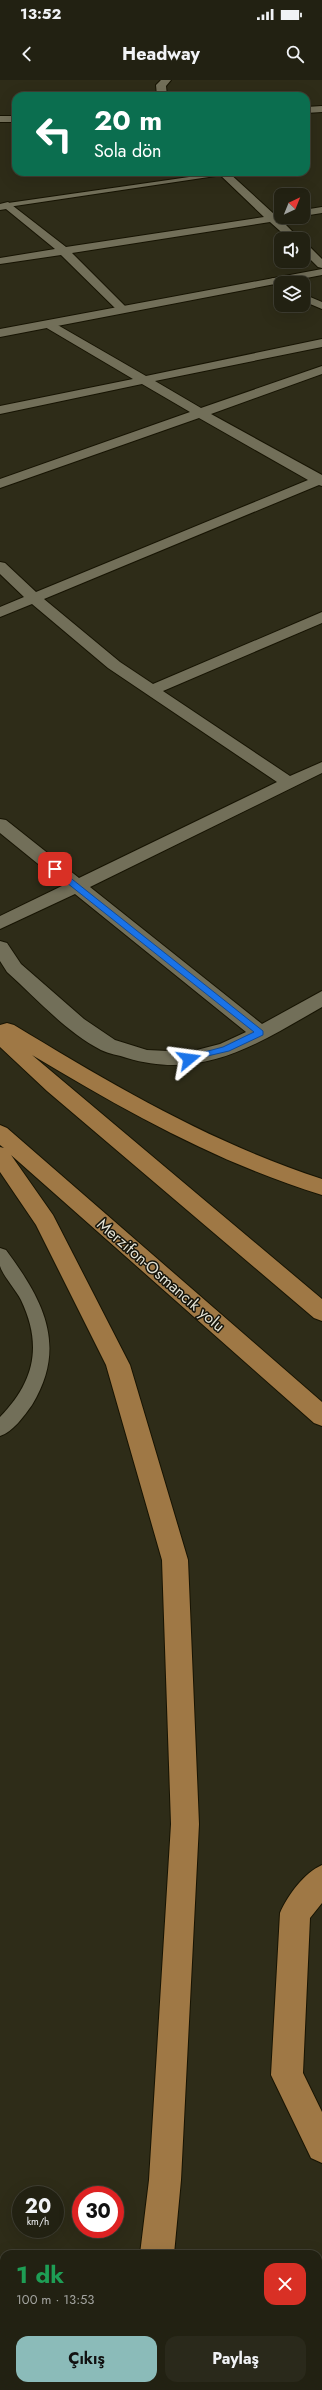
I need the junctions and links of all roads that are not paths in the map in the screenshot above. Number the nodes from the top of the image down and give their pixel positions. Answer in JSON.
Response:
{"nodes":[{"id":1,"x":166,"y":80,"type":"edge"},
{"id":2,"x":162,"y":92,"type":"edge"},
{"id":3,"x":322,"y":109,"type":"edge"},
{"id":4,"x":310,"y":110,"type":"edge"},
{"id":5,"x":0,"y":119,"type":"edge"},
{"id":6,"x":12,"y":119,"type":"edge"},
{"id":7,"x":204,"y":176,"type":"edge"},
{"id":8,"x":228,"y":176,"type":"edge"},
{"id":9,"x":4,"y":206,"type":"edge"},
{"id":10,"x":322,"y":210,"type":"edge"},
{"id":11,"x":310,"y":212,"type":"edge"},
{"id":12,"x":274,"y":215,"type":"edge"},
{"id":13,"x":274,"y":219,"type":"edge"},
{"id":14,"x":283,"y":224,"type":"edge"},
{"id":15,"x":289,"y":232,"type":"edge"},
{"id":16,"x":63,"y":250,"type":"junction"},
{"id":17,"x":310,"y":253,"type":"edge"},
{"id":18,"x":0,"y":260,"type":"edge"},
{"id":19,"x":322,"y":265,"type":"edge"},
{"id":20,"x":322,"y":272,"type":"edge"},
{"id":21,"x":306,"y":276,"type":"edge"},
{"id":22,"x":274,"y":284,"type":"edge"},
{"id":23,"x":310,"y":300,"type":"edge"},
{"id":24,"x":322,"y":306,"type":"edge"},
{"id":25,"x":123,"y":310,"type":"junction"},
{"id":26,"x":49,"y":324,"type":"junction"},
{"id":27,"x":0,"y":333,"type":"edge"},
{"id":28,"x":322,"y":343,"type":"edge"},
{"id":29,"x":322,"y":370,"type":"edge"},
{"id":30,"x":143,"y":380,"type":"junction"},
{"id":31,"x":0,"y":410,"type":"edge"},
{"id":32,"x":200,"y":413,"type":"junction"},
{"id":33,"x":321,"y":480,"type":"edge"},
{"id":34,"x":0,"y":484,"type":"edge"},
{"id":35,"x":0,"y":566,"type":"edge"},
{"id":36,"x":35,"y":598,"type":"junction"},
{"id":37,"x":0,"y":612,"type":"edge"},
{"id":38,"x":322,"y":617,"type":"edge"},
{"id":39,"x":152,"y":690,"type":"junction"},
{"id":40,"x":322,"y":767,"type":"edge"},
{"id":41,"x":288,"y":782,"type":"junction"},
{"id":42,"x":0,"y":824,"type":"edge"},
{"id":43,"x":77,"y":887,"type":"junction"},
{"id":44,"x":0,"y":923,"type":"edge"},
{"id":45,"x":0,"y":946,"type":"edge"},
{"id":46,"x":322,"y":998,"type":"edge"},
{"id":47,"x":0,"y":1026,"type":"edge"},
{"id":48,"x":260,"y":1033,"type":"junction"},
{"id":49,"x":0,"y":1036,"type":"edge"},
{"id":50,"x":0,"y":1133,"type":"edge"},
{"id":51,"x":0,"y":1155,"type":"edge"},
{"id":52,"x":322,"y":1187,"type":"edge"},
{"id":53,"x":0,"y":1254,"type":"edge"},
{"id":54,"x":322,"y":1312,"type":"edge"},
{"id":55,"x":322,"y":1416,"type":"edge"},
{"id":56,"x":0,"y":1429,"type":"edge"},
{"id":57,"x":322,"y":1880,"type":"edge"},
{"id":58,"x":322,"y":2147,"type":"edge"},
{"id":59,"x":157,"y":2250,"type":"edge"}],
"edges":[{"from":1,"to":2,"type":"street"},
{"from":3,"to":4,"type":"street"},
{"from":5,"to":6,"type":"street"},
{"from":7,"to":9,"type":"lane"},
{"from":8,"to":12,"type":"street"},
{"from":9,"to":16,"type":"street"},
{"from":10,"to":11,"type":"street"},
{"from":13,"to":16,"type":"street"},
{"from":14,"to":15,"type":"street"},
{"from":16,"to":18,"type":"street"},
{"from":16,"to":25,"type":"street"},
{"from":17,"to":19,"type":"street"},
{"from":20,"to":21,"type":"street"},
{"from":22,"to":25,"type":"street"},
{"from":23,"to":24,"type":"street"},
{"from":25,"to":26,"type":"street"},
{"from":26,"to":27,"type":"street"},
{"from":26,"to":30,"type":"street"},
{"from":28,"to":30,"type":"street"},
{"from":29,"to":32,"type":"street"},
{"from":30,"to":31,"type":"street"},
{"from":30,"to":32,"type":"street"},
{"from":32,"to":33,"type":"street"},
{"from":32,"to":34,"type":"street"},
{"from":33,"to":36,"type":"street"},
{"from":35,"to":36,"type":"street"},
{"from":36,"to":37,"type":"street"},
{"from":36,"to":39,"type":"street"},
{"from":38,"to":39,"type":"street"},
{"from":39,"to":41,"type":"street"},
{"from":40,"to":41,"type":"street"},
{"from":41,"to":43,"type":"street"},
{"from":42,"to":43,"type":"street"},
{"from":43,"to":44,"type":"street"},
{"from":43,"to":48,"type":"street"},
{"from":45,"to":48,"type":"street"},
{"from":46,"to":48,"type":"street"},
{"from":47,"to":52,"type":"highway"},
{"from":49,"to":54,"type":"highway"},
{"from":50,"to":55,"type":"highway","name":"Merzifon-Osmancık yolu"},
{"from":51,"to":59,"type":"highway"},
{"from":53,"to":56,"type":"lane"},
{"from":57,"to":58,"type":"highway"}]}
